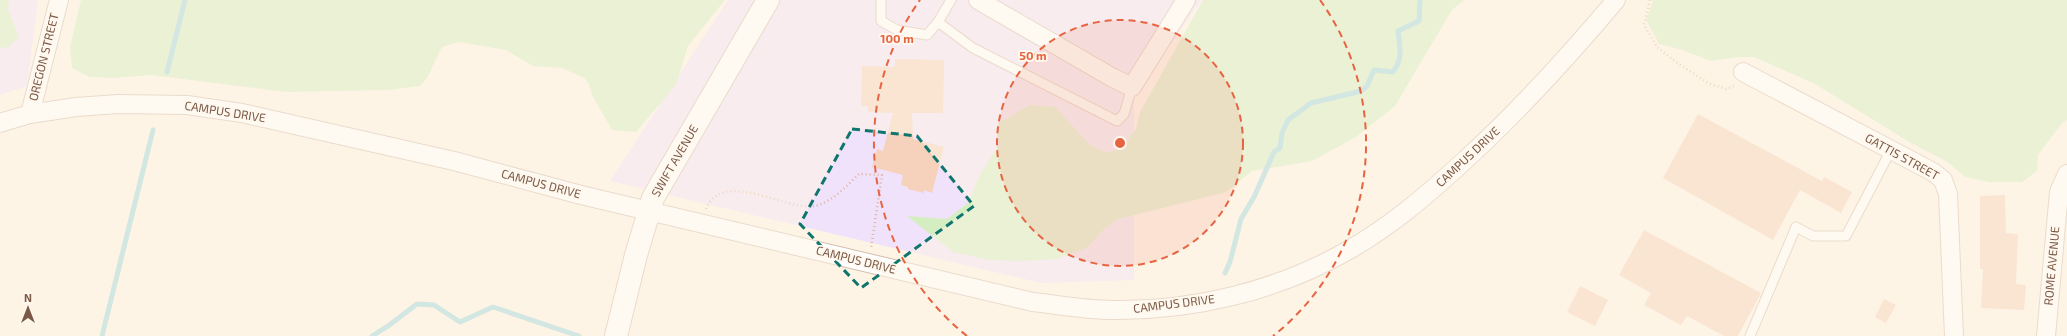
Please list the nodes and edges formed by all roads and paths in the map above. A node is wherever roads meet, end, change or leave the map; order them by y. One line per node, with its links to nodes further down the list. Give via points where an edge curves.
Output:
1 (59, 0): 12 (street, OREGON STREET)
2 (768, 0): 16 (street, SWIFT AVENUE)
3 (881, 0): 9 (lane, via 881,21 897,30 927,35)
4 (950, 0): 9 (lane)
5 (978, 0): 11 (street)
6 (1186, 0): 11 (street)
7 (1616, 0): 16 (street, CAMPUS DRIVE, via 1568,56 1491,137 1431,192 1400,216 1346,252 1304,272 1255,290 1223,298 1170,307 1112,310 1040,303)
8 (1650, 0): 10 (path, via 1644,25 1657,47 1708,82 1722,88 1733,87 1741,82)
9 (938, 22): 11 (lane, via 972,48 1117,120 1124,114)
10 (1743, 72): 14 (street, GATTIS STREET)
11 (1132, 87)
12 (30, 114): 13 (street, CAMPUS DRIVE); 16 (street, CAMPUS DRIVE, via 76,107 145,103 187,105 242,113 454,161)
13 (0, 123)
14 (1891, 150): 20 (lane, via 1846,236 1813,236 1796,227); 21 (street, GATTIS STREET, via 1933,172 1943,180 1948,194)
15 (2067, 174): 22 (street, ROME AVENUE, via 2059,192)
16 (648, 210): 19 (street, SWIFT AVENUE)
17 (705, 211): 18 (path, via 716,196 729,192 748,192 814,206 826,202 859,174 882,175)
18 (871, 251)
19 (616, 336)
20 (1750, 336)
21 (1954, 336)
22 (2046, 336)

